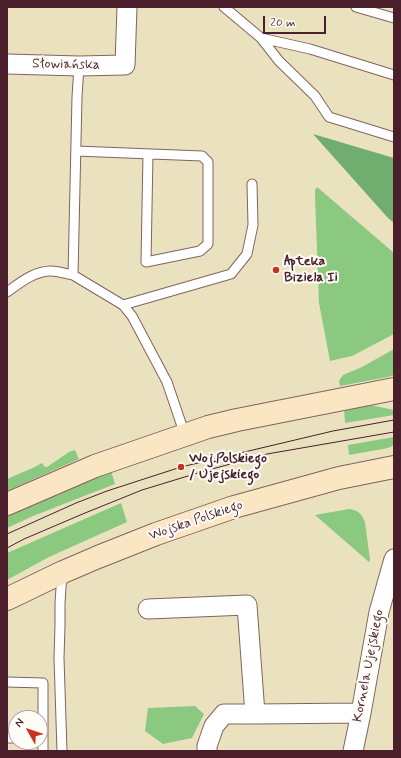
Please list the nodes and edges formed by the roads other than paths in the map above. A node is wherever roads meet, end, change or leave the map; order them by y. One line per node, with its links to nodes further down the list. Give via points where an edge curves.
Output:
1 (127, 7): 7 (street, Słowiańska, via 125,65)
2 (224, 7): 5 (lane)
3 (356, 7): 4 (lane)
4 (394, 18)
5 (261, 38): 8 (lane, via 310,49); 9 (lane, via 279,61 315,96 329,117)
6 (7, 64): 7 (street, Słowiańska)
7 (79, 66): 10 (lane)
8 (394, 75)
9 (394, 137)
10 (76, 151): 11 (lane); 13 (lane)
11 (148, 154): 11 (lane, via 202,156 208,162 208,244 200,251 146,262)
12 (252, 184): 15 (lane, via 253,225 247,254 231,274)
13 (73, 275): 14 (lane, via 51,271 34,274); 15 (lane)
14 (7, 292)
15 (123, 305): 17 (lane, via 132,316 167,382)
16 (394, 390): 17 (street, via 237,420)
17 (185, 435): 19 (street, via 95,466)
18 (394, 467): 21 (street, Wojska Polskiego, via 339,478 234,507 156,534)
19 (7, 504)
20 (394, 559): 26 (street, Kornela Ujejskiego, via 379,612)
21 (62, 572): 22 (street, Wojska Polskiego); 28 (lane, via 59,658)
22 (7, 599)
23 (148, 609): 27 (street, via 247,605)
24 (7, 682): 25 (lane, via 43,683)
25 (42, 710)
26 (361, 713): 27 (street); 30 (street, Kornela Ujejskiego)
27 (255, 714): 29 (street, via 224,714 214,726)
28 (62, 751)
29 (207, 751)
30 (353, 751)

